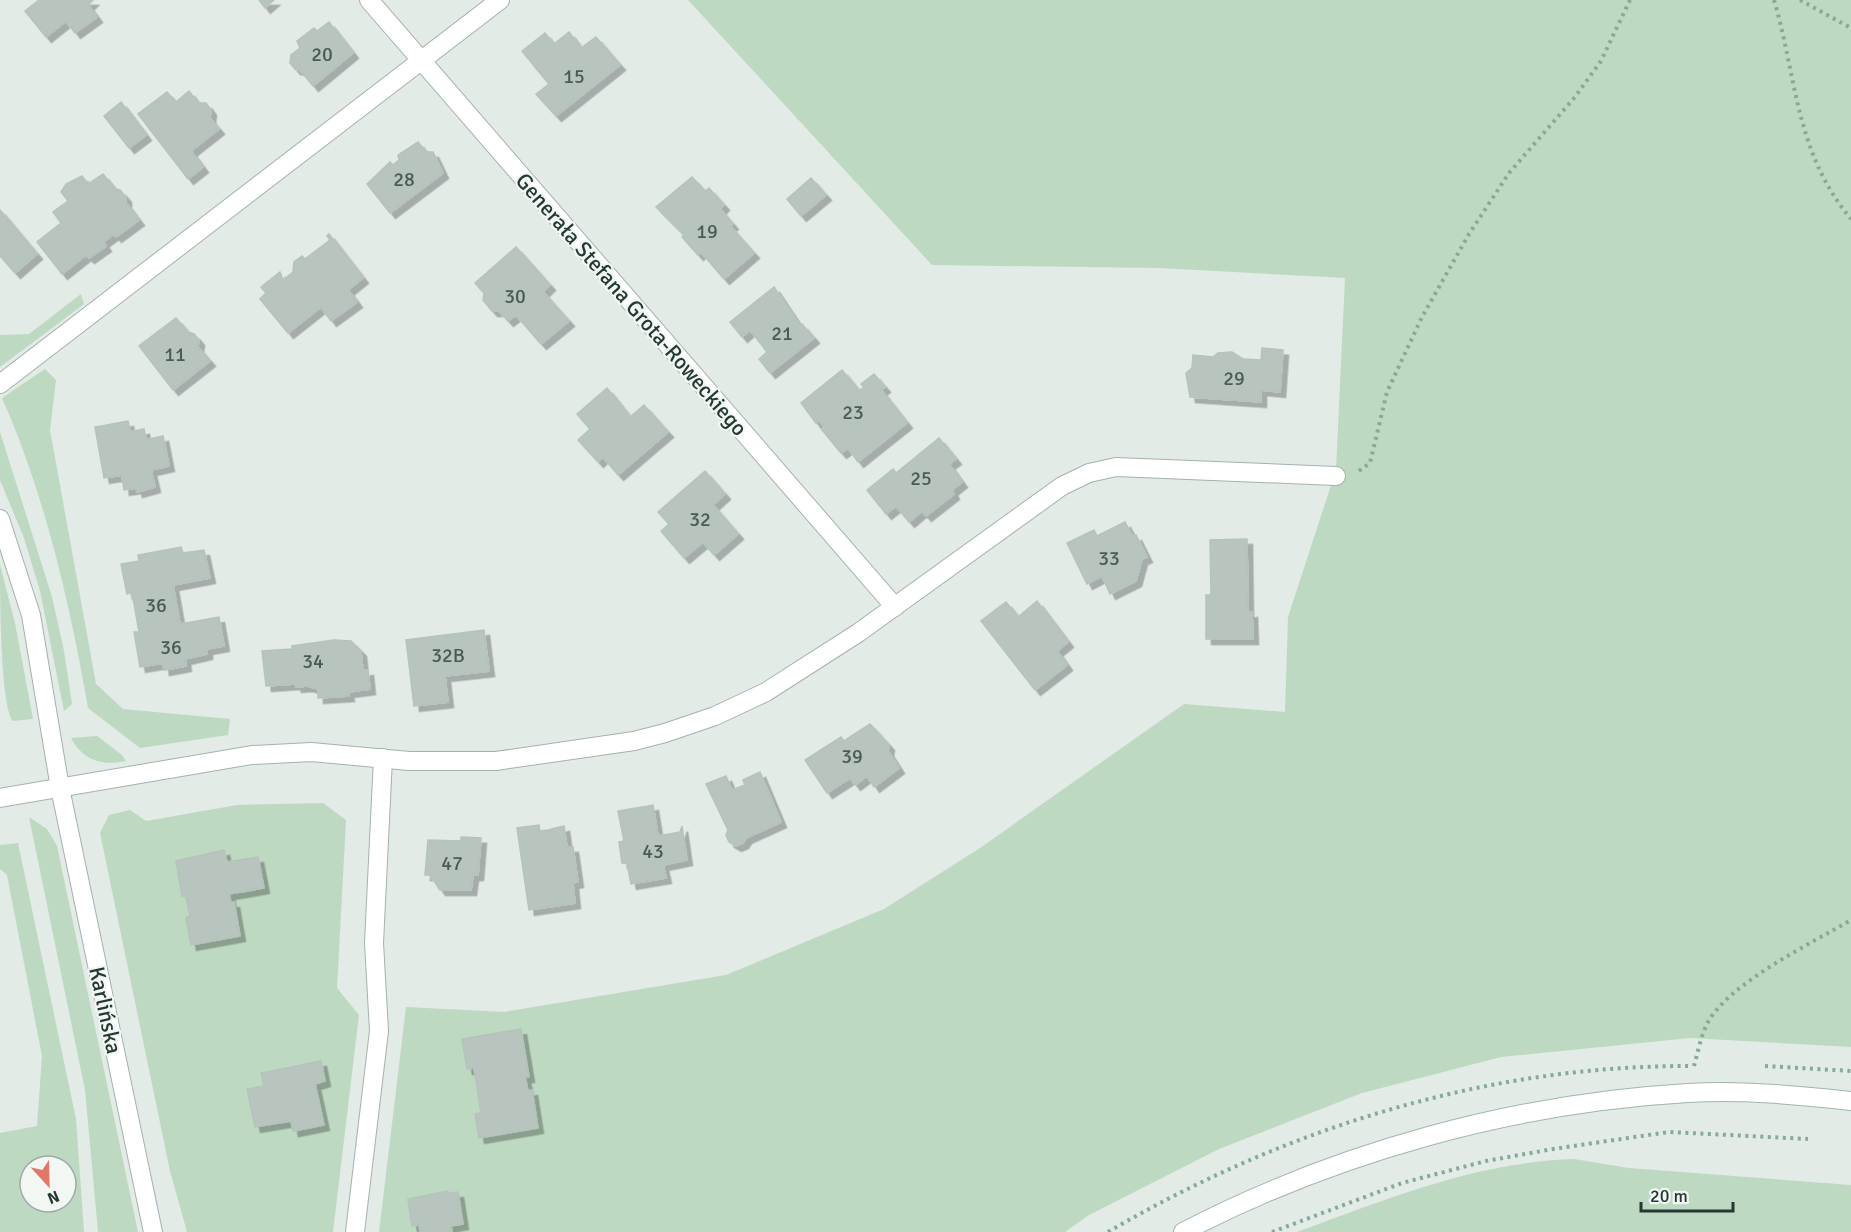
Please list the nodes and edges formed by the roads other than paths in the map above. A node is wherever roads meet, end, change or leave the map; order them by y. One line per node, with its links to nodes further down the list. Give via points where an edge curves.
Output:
1 (369, 0): 3 (street, Generała Stefana Grota-Roweckiego)
2 (500, 0): 3 (street)
3 (422, 60): 4 (street); 7 (street, Generała Stefana Grota-Roweckiego)
4 (0, 384)
5 (1336, 476): 7 (street, via 1143,467 1089,473 1046,496)
6 (0, 519): 9 (street, Karlińska, via 31,615)
7 (895, 607): 8 (street, via 755,699 665,733 513,760)
8 (383, 758): 9 (street, via 311,752 252,754); 13 (street, via 374,943 379,1031)
9 (60, 788): 10 (street); 12 (street, Karlińska)
10 (0, 798)
11 (1851, 1101): 14 (street, via 1784,1094 1689,1093 1599,1102 1494,1121 1347,1161)
12 (153, 1232)
13 (355, 1232)
14 (1183, 1232)

